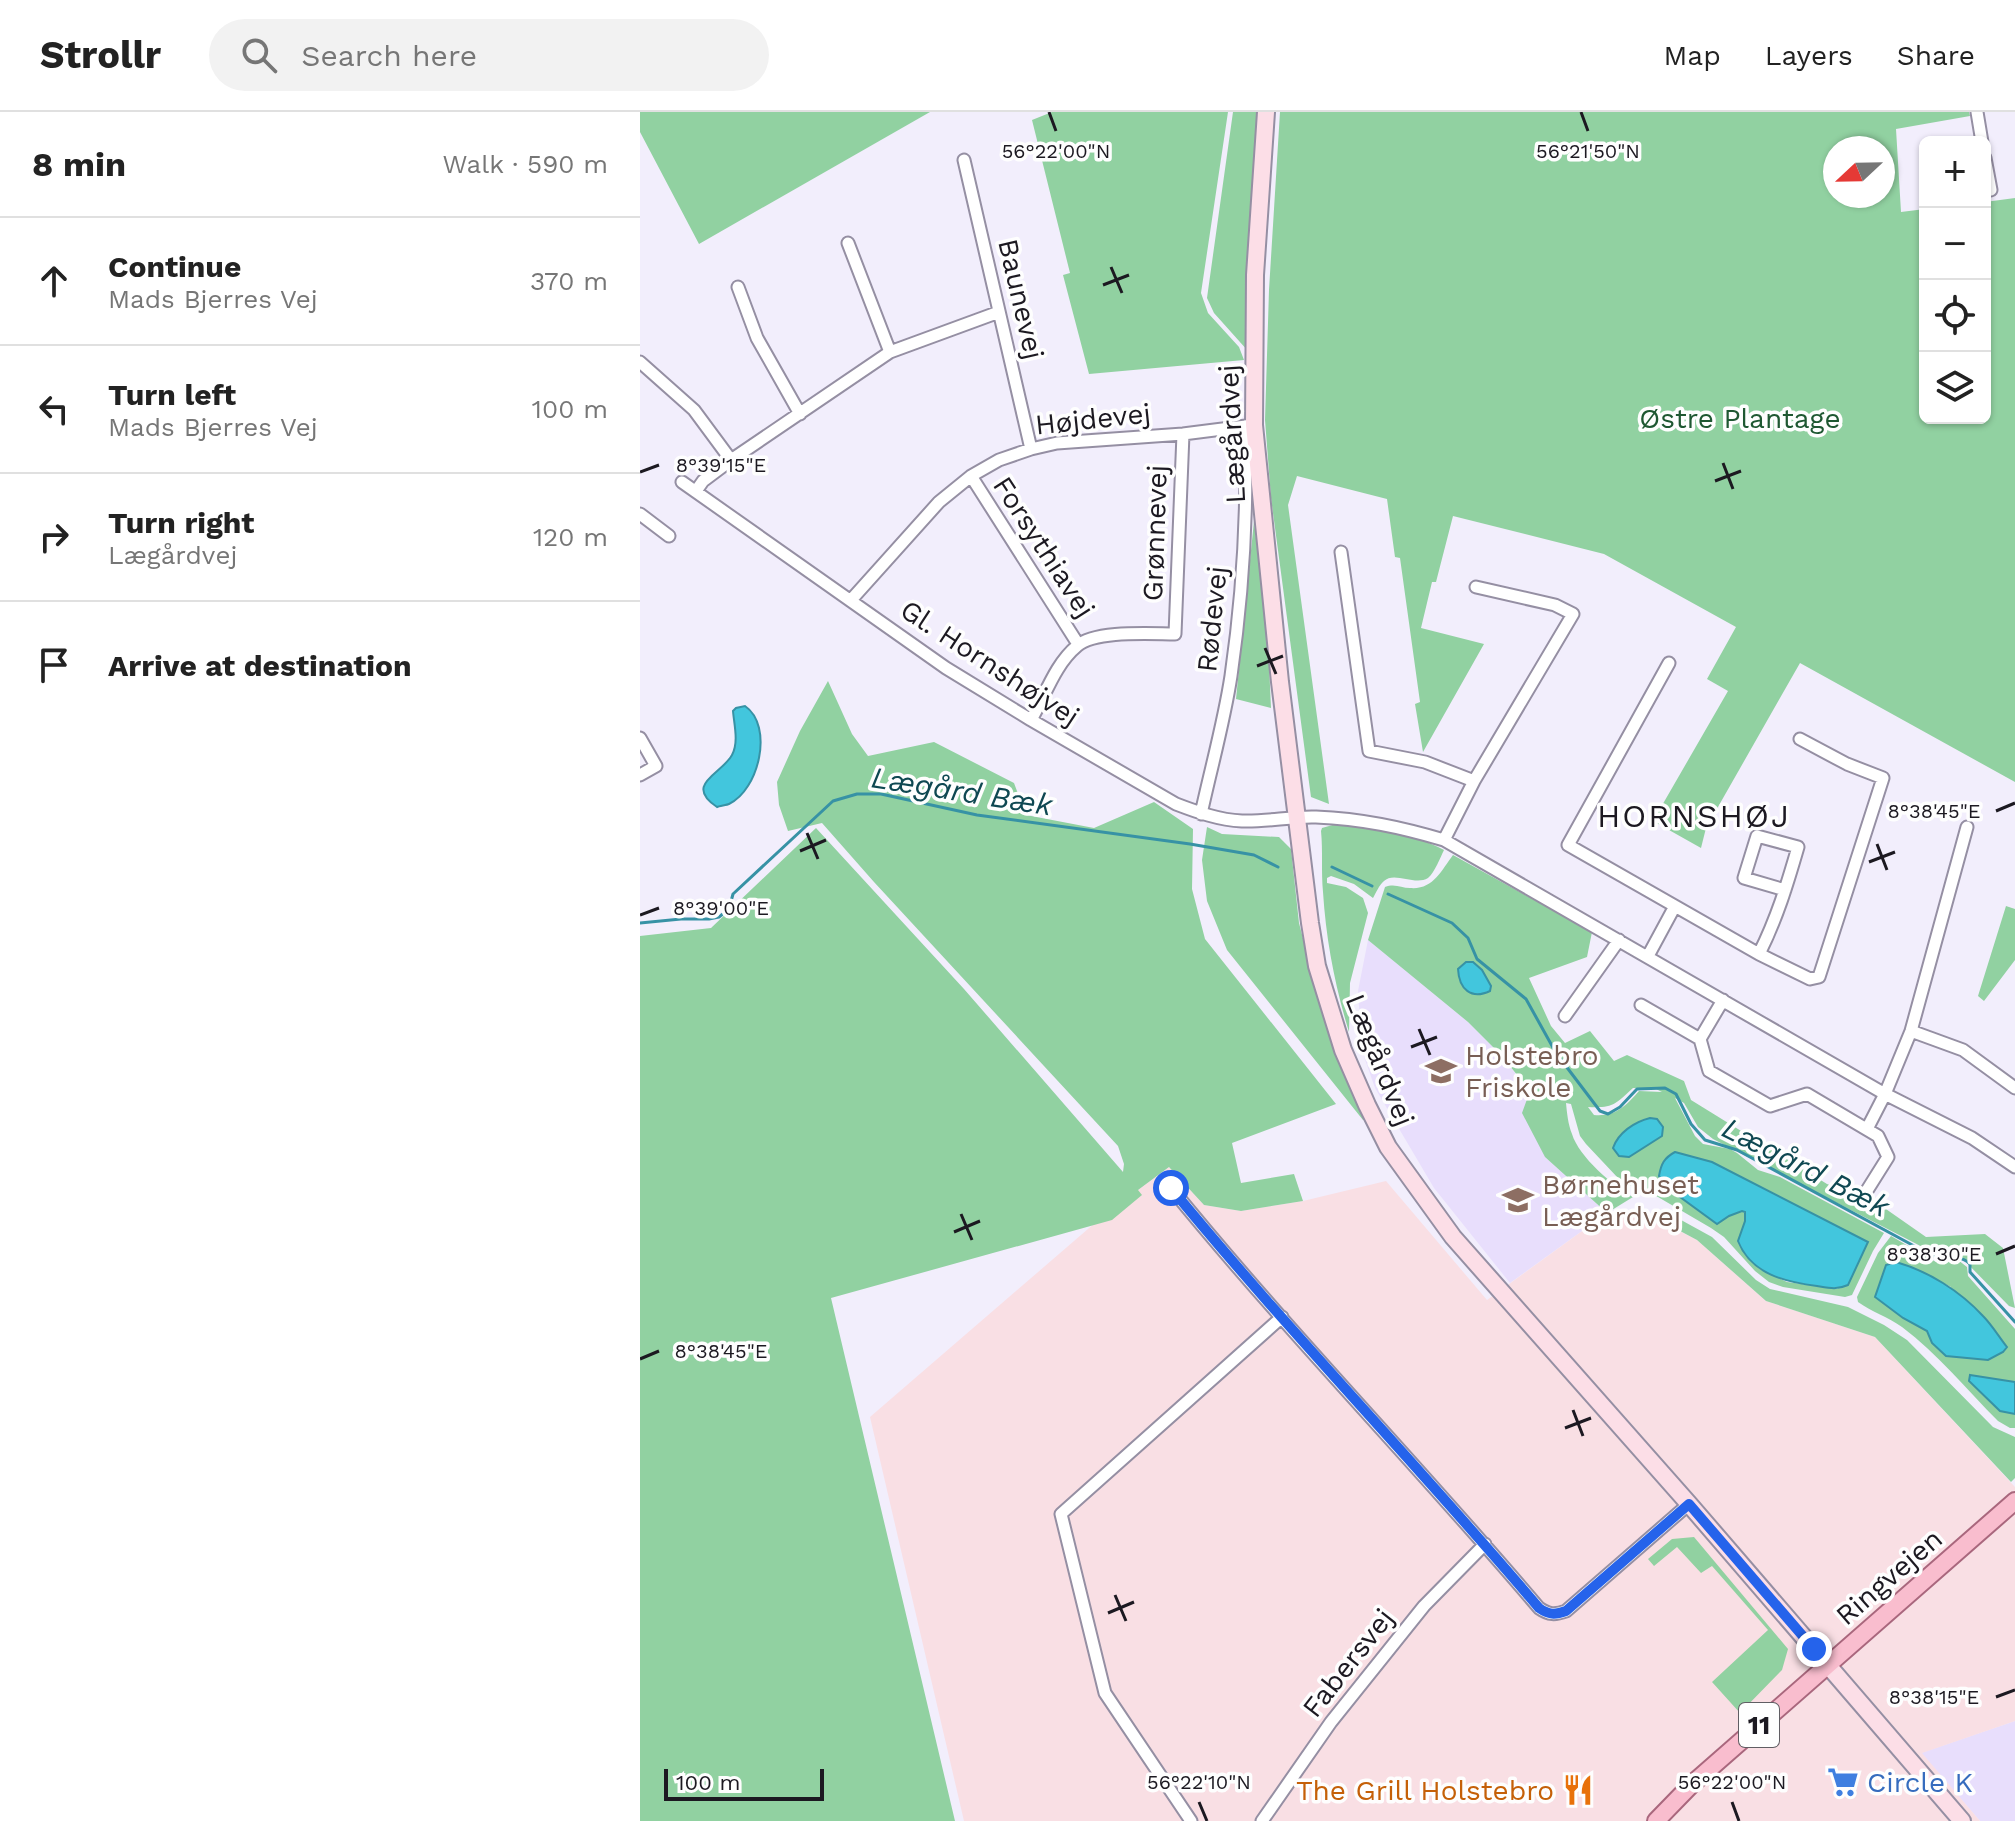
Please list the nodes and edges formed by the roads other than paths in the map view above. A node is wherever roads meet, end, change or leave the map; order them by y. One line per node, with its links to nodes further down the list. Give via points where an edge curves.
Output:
1 (1266, 112): 11 (street, Lægårdvej)
2 (1977, 112): 3 (street)
3 (1981, 136)
4 (964, 160): 7 (street, Baunevej)
5 (848, 243): 8 (street)
6 (738, 287): 10 (street, via 757,338)
7 (999, 312): 8 (street); 13 (street, Baunevej)
8 (890, 352): 10 (street)
9 (640, 362): 14 (street, via 694,410)
10 (800, 414): 14 (street)
11 (1249, 426): 12 (street, Højdevej); 30 (street, Rødevej, via 1245,540 1232,664); 31 (street, Lægårdvej)
12 (1183, 434): 13 (street, Højdevej); 23 (street, Grønnevej, via 1175,634 1103,635)
13 (1031, 449): 15 (street, Højdevej)
14 (731, 460): 17 (street)
15 (971, 476): 22 (street, Højdevej, via 939,502); 23 (street, Forsythiavej)
16 (682, 482): 17 (street, Gl. Hornshøjvej)
17 (696, 491): 22 (street, Gl. Hornshøjvej)
18 (640, 514): 19 (street)
19 (669, 536)
20 (1341, 552): 29 (street, via 1369,751 1425,762)
21 (1476, 587): 29 (street, via 1573,614)
22 (851, 600): 25 (street, Gl. Hornshøjvej)
23 (1078, 644): 25 (street)
24 (1669, 663): 35 (street, via 1568,845)
25 (1031, 720): 30 (street, Gl. Hornshøjvej, via 1151,791)
26 (640, 738): 28 (street, via 656,766)
27 (1800, 739): 37 (street, via 1883,778 1819,977 1810,979)
28 (640, 775)
29 (1474, 781): 33 (street)
30 (1201, 814): 31 (street, Gl. Hornshøjvej, via 1242,821)
31 (1298, 818): 33 (street, Gl. Hornshøjvej, via 1357,820); 52 (street, Lægårdvej, via 1320,978 1343,1050 1388,1147 1453,1237)
32 (1967, 827): 42 (street)
33 (1444, 840): 36 (street, Gl. Hornshøjvej)
34 (1785, 890): 34 (street, via 1744,878 1757,836 1798,847); 37 (street)
35 (1675, 906): 37 (street); 38 (street)
36 (1619, 940): 38 (street, Gl. Hornshøjvej); 41 (street)
37 (1759, 954)
38 (1648, 956): 39 (street, Gl. Hornshøjvej)
39 (1723, 1000): 43 (street); 45 (street, Gl. Hornshøjvej)
40 (1641, 1005): 43 (street)
41 (1565, 1016)
42 (1911, 1031): 44 (street, via 1963,1050); 45 (street)
43 (1700, 1039): 46 (street, via 1709,1071 1770,1106 1807,1094)
44 (2015, 1088)
45 (1885, 1094): 46 (street); 47 (street, Gl. Hornshøjvej, via 1972,1138)
46 (1867, 1129): 49 (street, via 1878,1136 1888,1157)
47 (2015, 1167)
48 (1171, 1188): 50 (street)
49 (1866, 1192)
50 (1282, 1317): 53 (street); 55 (street, via 1061,1514 1105,1693)
51 (2015, 1501): 54 (main road, Ringvejen / 11)
52 (1689, 1504): 53 (street, via 1556,1615 1539,1608); 54 (street, Lægårdvej)
53 (1485, 1544): 56 (street, Fabersvej, via 1424,1606 1331,1722)
54 (1828, 1665): 57 (main road, Ringvejen / 11); 58 (street, Lægårdvej)
55 (1191, 1821)
56 (1262, 1821)
57 (1656, 1821)
58 (1962, 1821)

